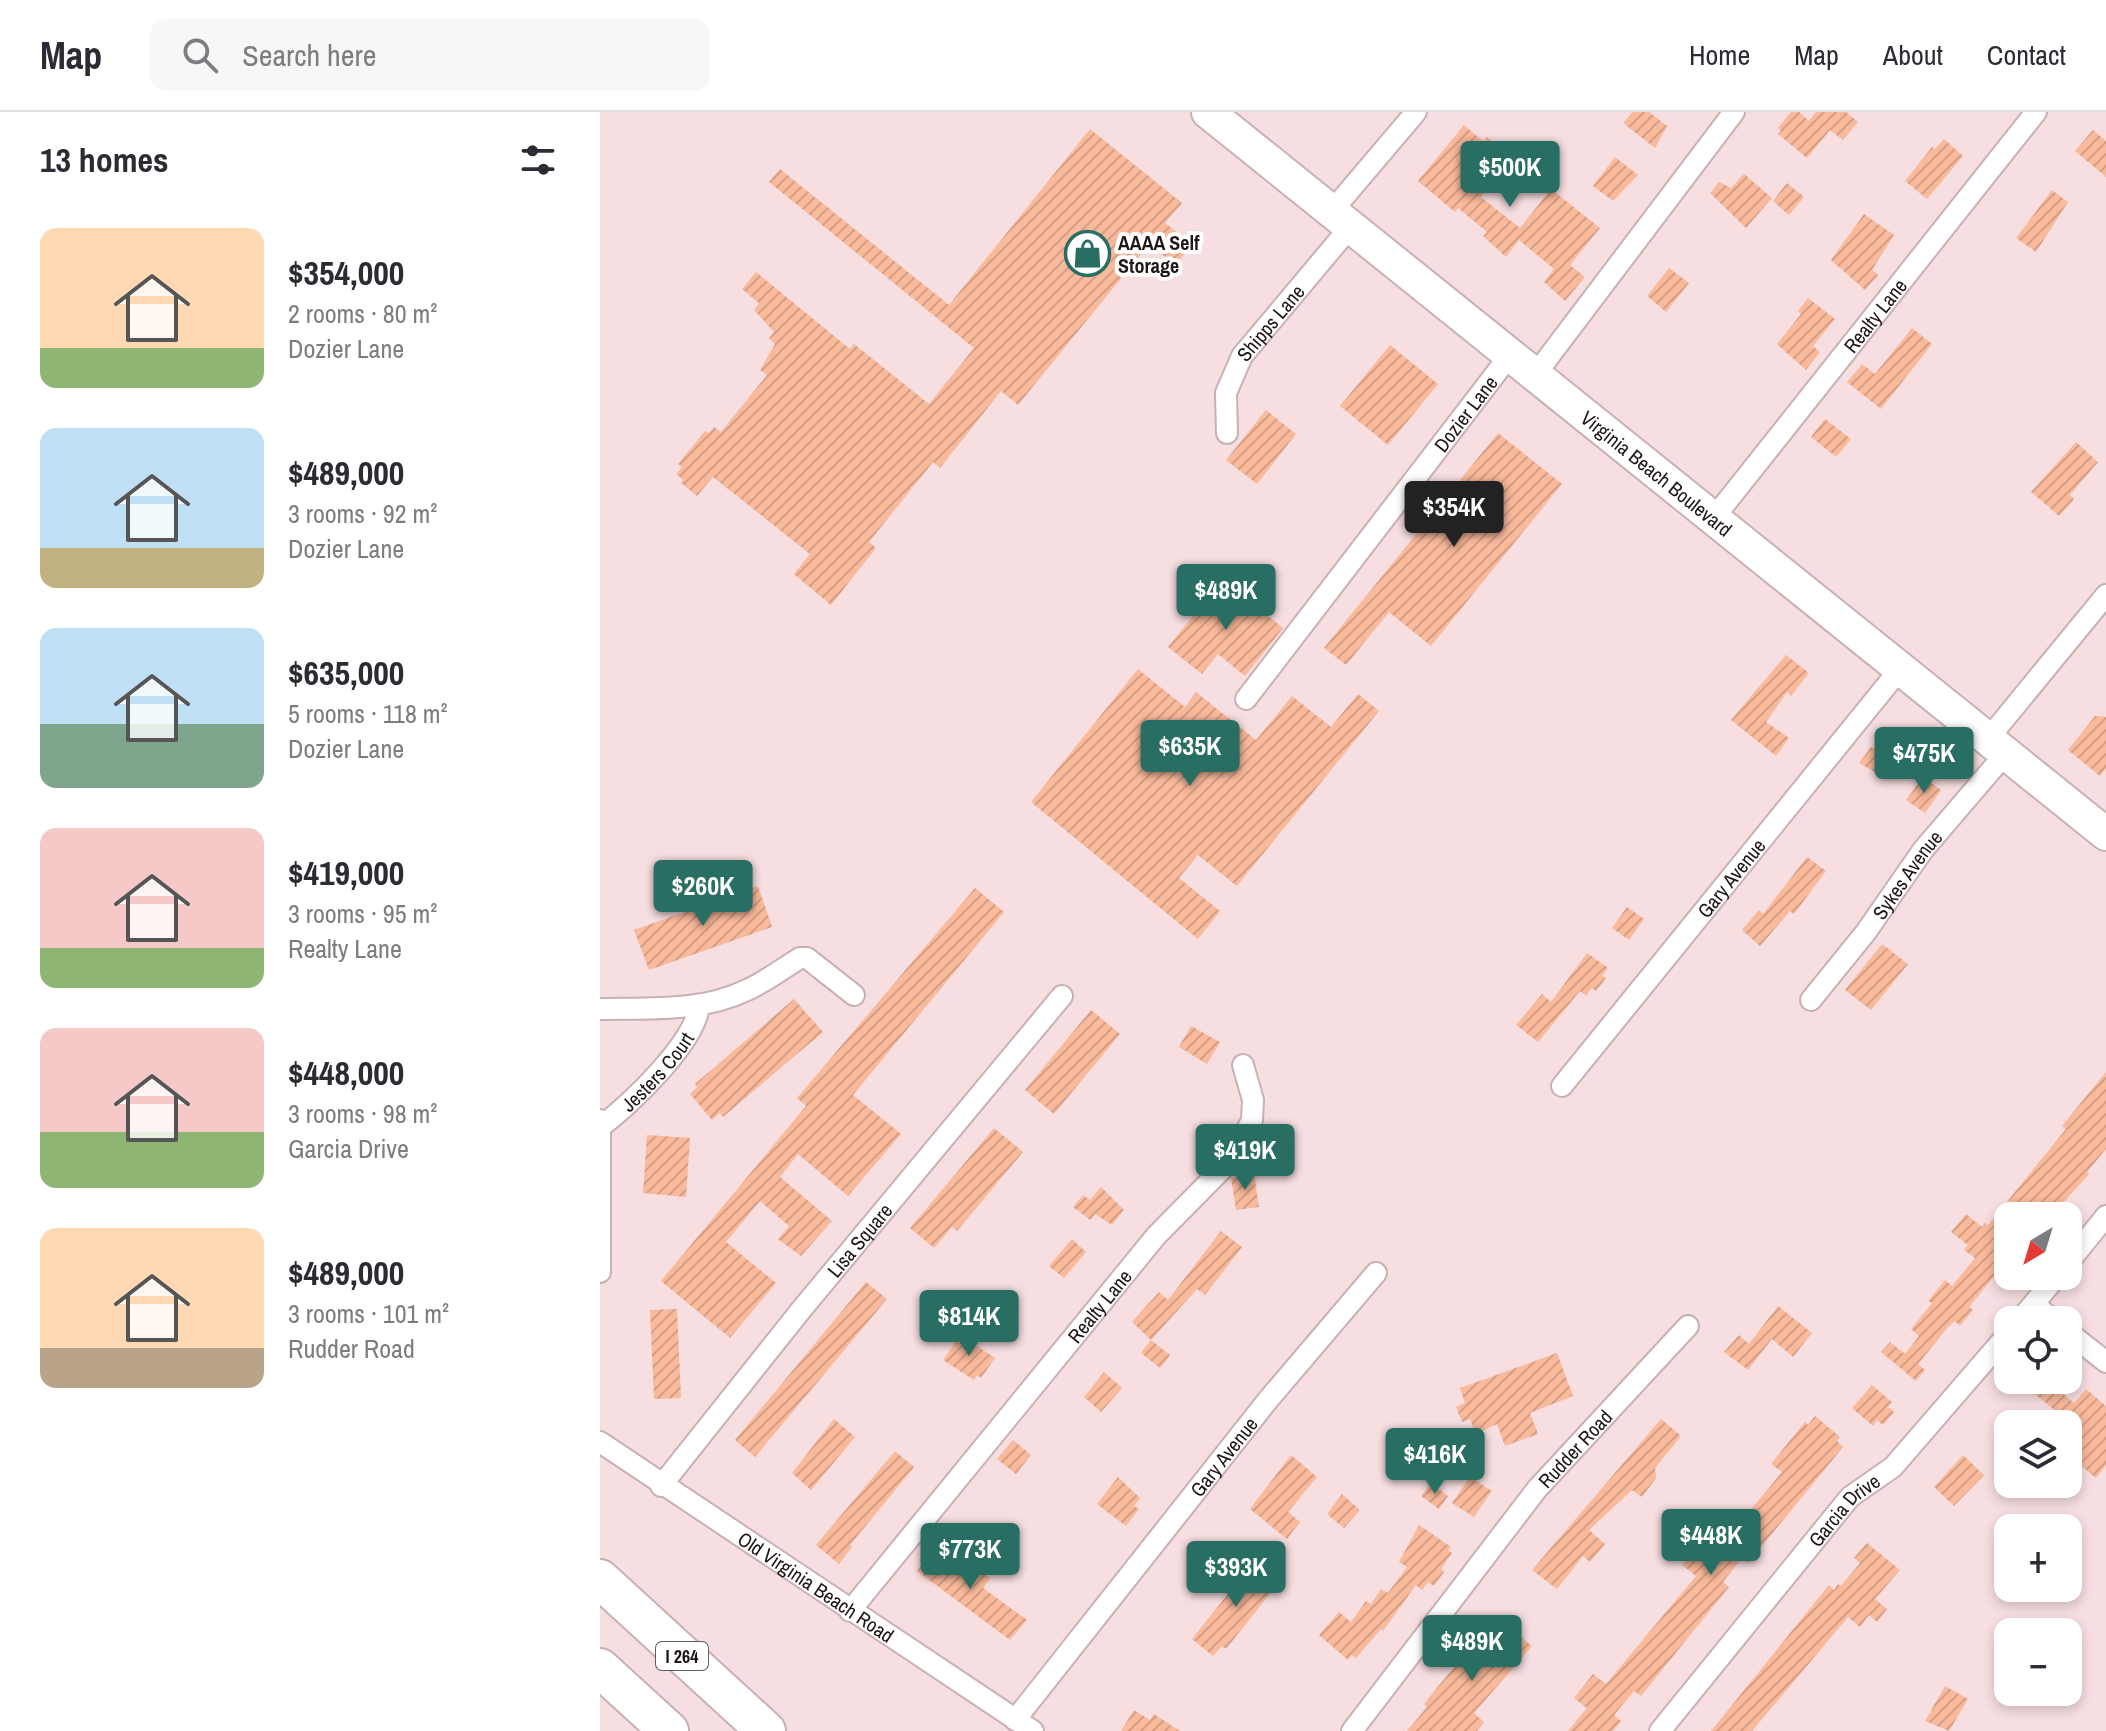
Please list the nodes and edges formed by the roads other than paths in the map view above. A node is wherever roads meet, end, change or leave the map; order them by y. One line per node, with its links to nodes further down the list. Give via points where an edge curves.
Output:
1 (1208, 112): 5 (main road, Virginia Beach Boulevard)
2 (1416, 112): 5 (street, Shipps Lane)
3 (1734, 112): 7 (street)
4 (2036, 112): 9 (street, Realty Lane)
5 (1342, 219): 6 (main road, Virginia Beach Boulevard); 8 (street, Shipps Lane, via 1242,356 1226,393)
6 (1510, 355): 7 (main road, Virginia Beach Boulevard); 12 (street, Dozier Lane)
7 (1535, 375): 9 (main road, Virginia Beach Boulevard)
8 (1227, 433)
9 (1713, 519): 11 (main road, Virginia Beach Boulevard)
10 (2106, 595): 13 (street, Sykes Avenue)
11 (1900, 669): 13 (main road, Virginia Beach Boulevard); 21 (street, Gary Avenue)
12 (1246, 699)
13 (1997, 746): 14 (main road, Virginia Beach Boulevard); 17 (street, Sykes Avenue, via 1866,932)
14 (2106, 834)
15 (854, 995): 18 (street, Jesters Court, via 800,958 747,990)
16 (1062, 996): 36 (street, Lisa Square)
17 (1811, 1000)
18 (699, 1005): 19 (street, Jesters Court); 23 (street, Jesters Court, via 693,1027 629,1104)
19 (600, 1009)
20 (1243, 1065): 38 (street, Realty Lane, via 1253,1100 1252,1120 1232,1159 1156,1236)
21 (1562, 1086)
22 (600, 1120): 23 (street)
23 (600, 1127): 25 (street)
24 (2106, 1216): 26 (street)
25 (601, 1234): 27 (street)
26 (2082, 1246)
27 (600, 1272)
28 (1376, 1273): 40 (street, Gary Avenue, via 1268,1400)
29 (2045, 1290): 30 (street)
30 (2032, 1306)
31 (1688, 1326): 44 (street, Rudder Road, via 1537,1489)
32 (2082, 1343): 34 (street)
33 (1994, 1350): 45 (street, Garcia Drive, via 1893,1467 1850,1497)
34 (2106, 1362)
35 (600, 1442): 36 (street, Old Virginia Beach Road)
36 (661, 1486): 38 (street, Old Virginia Beach Road)
37 (600, 1579): 42 (highway, I 264)
38 (850, 1611): 40 (street, Old Virginia Beach Road)
39 (600, 1668): 41 (highway)
40 (1015, 1720): 43 (street, Old Virginia Beach Road)
41 (669, 1731)
42 (766, 1731)
43 (1033, 1731)
44 (1352, 1731)
45 (1660, 1731)

